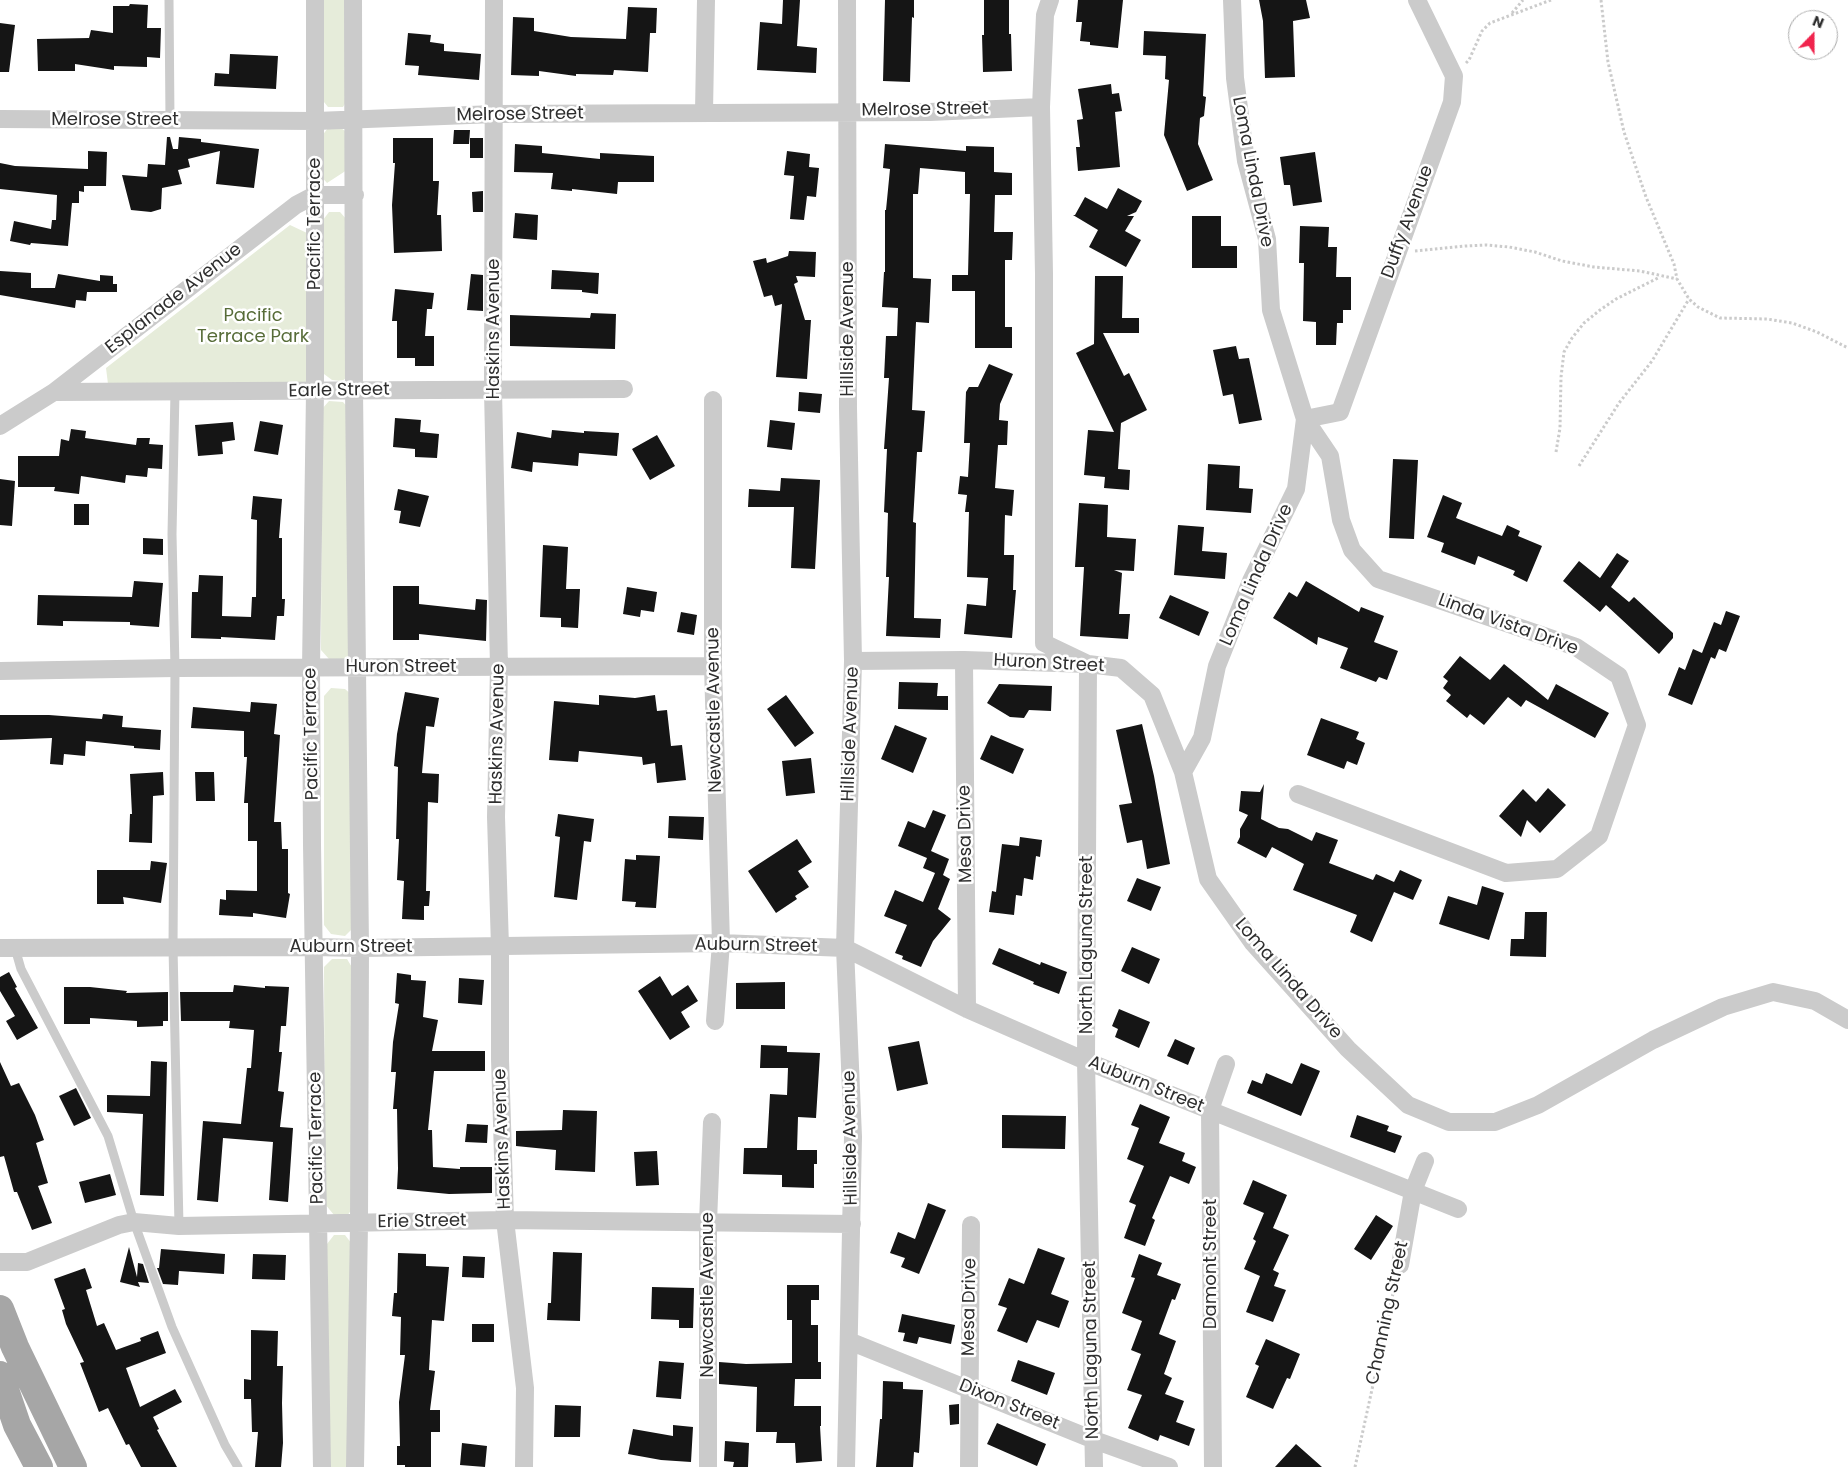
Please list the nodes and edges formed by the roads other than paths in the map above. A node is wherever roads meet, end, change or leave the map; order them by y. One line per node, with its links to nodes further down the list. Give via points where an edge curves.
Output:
1 (169, 0): 15 (lane)
2 (314, 0): 17 (street, Pacific Terrace)
3 (353, 0): 16 (street)
4 (494, 0): 13 (street, Haskins Avenue)
5 (706, 0): 11 (street)
6 (847, 0): 12 (street, Hillside Avenue)
7 (1050, 0): 10 (street, via 1045,15)
8 (1232, 0): 27 (street, Loma Linda Drive, via 1235,78 1246,162 1267,239 1271,310)
9 (1417, 0): 27 (street, Duffy Avenue, via 1454,76 1452,102 1340,412)
10 (1040, 107): 12 (street, Melrose Street); 31 (street, via 1044,284 1044,643)
11 (704, 112): 12 (street, Melrose Street); 13 (street, Melrose Street)
12 (847, 112): 30 (street, Hillside Avenue)
13 (495, 114): 16 (street, Melrose Street); 22 (street, Haskins Avenue)
14 (0, 119): 15 (street, Melrose Street)
15 (170, 120): 17 (street, Melrose Street)
16 (353, 120): 17 (street, Melrose Street); 19 (street)
17 (316, 121): 18 (street, Pacific Terrace)
18 (315, 195): 19 (street, Esplanade Avenue); 23 (street, Esplanade Avenue, via 296,205); 25 (street, Pacific Terrace)
19 (355, 195): 20 (street)
20 (354, 389): 22 (street, Earle Street); 25 (street, Earle Street); 36 (street)
21 (624, 389): 22 (street, Earle Street)
22 (493, 390): 33 (street, Haskins Avenue)
23 (54, 392): 24 (street, Earle Street); 28 (street, Esplanade Avenue)
24 (175, 392): 25 (street, Earle Street); 34 (lane, via 172,534)
25 (315, 392): 35 (street, Pacific Terrace)
26 (713, 400): 32 (street, Newcastle Avenue)
27 (1305, 418): 38 (street, Loma Linda Drive, via 1296,489 1251,581 1217,666 1202,738); 39 (street, Linda Vista Drive, via 1330,456 1341,520 1352,550 1378,578 1576,648 1619,676 1637,724 1599,836 1557,869 1506,873)
28 (0, 426)
29 (964, 660): 30 (street, Huron Street); 31 (street, Huron Street); 47 (street, Mesa Drive)
30 (853, 661): 46 (street, Hillside Avenue)
31 (1088, 664): 38 (street, Huron Street, via 1121,668 1152,695); 50 (street, North Laguna Street)
32 (713, 666): 33 (street, Huron Street); 40 (street, Newcastle Avenue)
33 (499, 667): 36 (street, Huron Street); 43 (street, Haskins Avenue, via 496,817)
34 (175, 668): 35 (street, Huron Street); 37 (street, Huron Street); 41 (lane)
35 (311, 668): 36 (street, Huron Street); 42 (street, Pacific Terrace)
36 (358, 668): 45 (street)
37 (0, 671)
38 (1183, 772): 48 (street, Loma Linda Drive, via 1208,879 1253,943 1348,1048 1408,1105 1450,1122 1495,1122 1538,1105 1653,1040 1723,1008 1773,992 1815,1001)
39 (1298, 794)
40 (721, 943): 43 (street, Auburn Street); 46 (street, Auburn Street); 49 (street, Newcastle Avenue)
41 (173, 947): 42 (street, Auburn Street); 44 (street, Auburn Street); 64 (lane)
42 (314, 947): 45 (street, Auburn Street); 60 (street, Pacific Terrace)
43 (500, 947): 45 (street, Auburn Street); 57 (street, Haskins Avenue)
44 (7, 948): 58 (lane, via 108,1136)
45 (360, 948): 61 (street)
46 (845, 948): 47 (street, Auburn Street); 62 (street, Hillside Avenue, via 853,1137)
47 (968, 1009): 50 (street, Auburn Street)
48 (1848, 1020)
49 (715, 1021)
50 (1086, 1061): 52 (street, Auburn Street); 71 (street, North Laguna Street)
51 (1226, 1064): 52 (street, Damont Street)
52 (1210, 1110): 55 (street, Auburn Street); 83 (street, Damont Street)
53 (712, 1122): 59 (street, Newcastle Avenue)
54 (1425, 1161): 55 (street, Channing Street)
55 (1413, 1191): 56 (street, Auburn Street); 66 (street, Channing Street)
56 (1458, 1209)
57 (506, 1220): 59 (street, Erie Street); 61 (street, Erie Street); 77 (street, Haskins Avenue, via 525,1388)
58 (134, 1222): 64 (street, Erie Street); 65 (street, Erie Street, via 27,1262); 74 (lane, via 172,1327)
59 (708, 1222): 62 (street, Erie Street); 78 (street, Newcastle Avenue)
60 (318, 1224): 61 (street, Erie Street); 64 (street, Erie Street); 75 (street, Pacific Terrace)
61 (359, 1224): 76 (street)
62 (852, 1224): 68 (street, Hillside Avenue)
63 (971, 1225): 70 (street, Mesa Drive)
64 (179, 1226)
65 (0, 1262)
66 (1400, 1265)
67 (0, 1309): 73 (main road)
68 (849, 1341): 70 (street, Dixon Street); 79 (street, Hillside Avenue)
69 (0, 1375): 72 (main road, via 17,1425)
70 (969, 1388): 71 (street, Dixon Street); 80 (street, Mesa Drive)
71 (1094, 1440): 81 (street, North Laguna Street); 82 (street, Dixon Street)
72 (39, 1467)
73 (73, 1467)
74 (238, 1467)
75 (322, 1467)
76 (355, 1467)
77 (524, 1467)
78 (708, 1467)
79 (846, 1467)
80 (970, 1467)
81 (1094, 1467)
82 (1169, 1467)
83 (1213, 1467)

